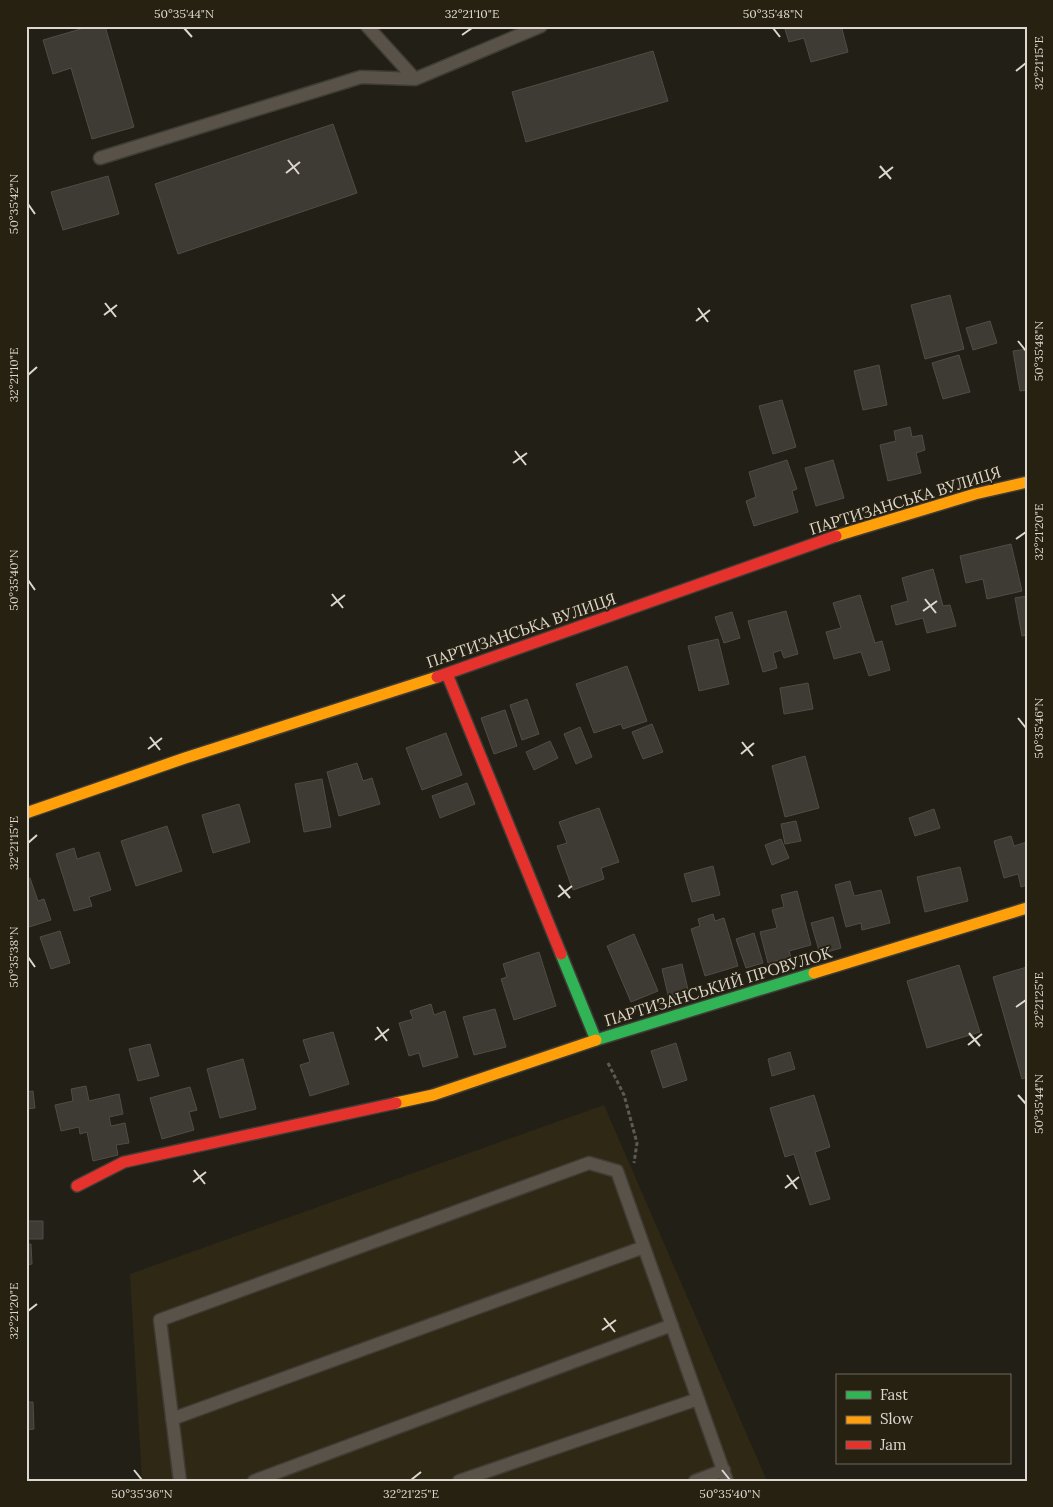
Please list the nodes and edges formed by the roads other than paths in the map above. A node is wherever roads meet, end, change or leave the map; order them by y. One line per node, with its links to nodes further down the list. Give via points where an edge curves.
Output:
1 (367, 26): 3 (lane)
2 (541, 26): 3 (lane)
3 (415, 79): 4 (lane, via 361,77)
4 (100, 158)
5 (1027, 482): 6 (street, ПАРТИЗАНСЬКА ВУЛИЦЯ, via 975,494 831,538)
6 (447, 674): 7 (street, ПАРТИЗАНСЬКА ВУЛИЦЯ); 9 (street, ПАРТИЗАНСЬКИЙ ПРОВУЛОК)
7 (26, 813)
8 (1027, 908): 9 (street, ПАРТИЗАНСЬКИЙ ПРОВУЛОК)
9 (596, 1040): 10 (street, via 433,1096 124,1162)
10 (77, 1186)
11 (644, 1247): 12 (lane); 14 (lane); 14 (lane, via 617,1171 589,1163 160,1320)
12 (672, 1325): 13 (lane); 18 (lane)
13 (698, 1399): 15 (lane); 16 (lane)
14 (172, 1419): 17 (lane)
15 (725, 1476): 19 (lane)
16 (467, 1480)
17 (180, 1481)
18 (254, 1481)
19 (695, 1481)

